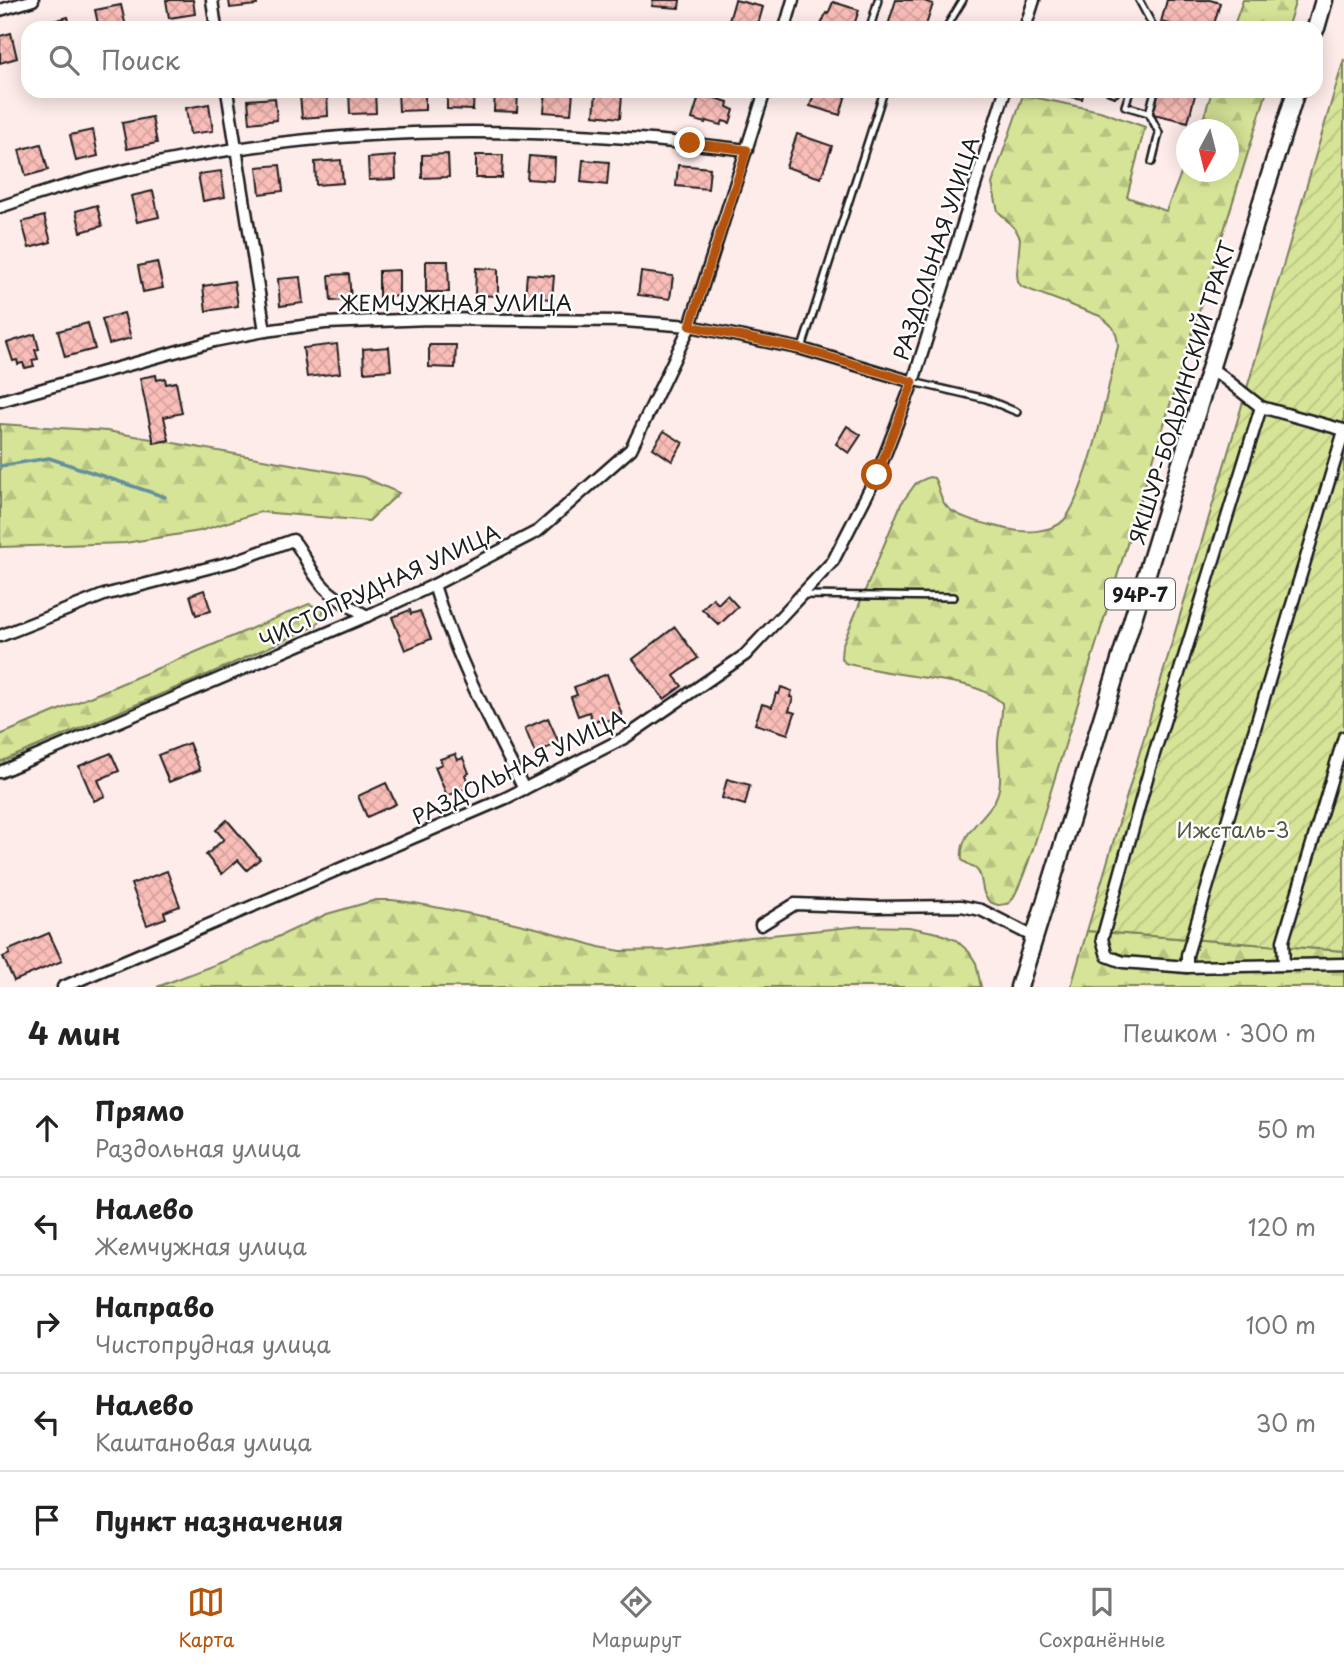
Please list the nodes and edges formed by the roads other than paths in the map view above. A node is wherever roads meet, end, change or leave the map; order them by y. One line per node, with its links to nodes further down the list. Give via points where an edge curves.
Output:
1 (33, 0): 9 (street)
2 (212, 0): 11 (street)
3 (793, 0): 12 (street)
4 (878, 0): 13 (lane)
5 (962, 0): 14 (lane)
6 (1034, 0): 15 (street)
7 (1139, 0): 10 (lane)
8 (1324, 0): 16 (main road)
9 (0, 10)
10 (1149, 20)
11 (215, 21)
12 (787, 21)
13 (872, 21)
14 (950, 21)
15 (1027, 21)
16 (1318, 21)
17 (227, 98): 25 (street)
18 (763, 98): 26 (street, ЧИСТОПРУДНАЯ УЛИЦА)
19 (882, 98): 31 (lane)
20 (1003, 98): 33 (street, РАЗДОЛЬНАЯ УЛИЦА)
21 (1128, 98): 24 (lane, via 1125,106)
22 (1153, 98): 24 (lane)
23 (1294, 98): 32 (main road, ЯКШУР-БОДЬИНСКИЙ ТРАКТ / 94Р-7)
24 (1149, 113): 27 (lane, via 1159,133)
25 (236, 148): 26 (street, via 372,134 475,131 566,133); 28 (street, via 94,178); 30 (street)
26 (747, 150): 29 (street, ЧИСТОПРУДНАЯ УЛИЦА)
27 (1152, 162)
28 (0, 207)
29 (690, 326): 30 (street, ЖЕМЧУЖНАЯ УЛИЦА, via 430,319 325,323); 31 (street, ЖЕМЧУЖНАЯ УЛИЦА); 38 (street, ЧИСТОПРУДНАЯ УЛИЦА, via 631,449 538,531)
30 (265, 331): 34 (street, ЖЕМЧУЖНАЯ УЛИЦА)
31 (802, 349): 33 (street, ЖЕМЧУЖНАЯ УЛИЦА)
32 (1210, 367): 35 (street); 47 (main road, ЯКШУР-БОДЬИНСКИЙ ТРАКТ / 94Р-7)
33 (913, 382): 36 (lane, via 986,399); 39 (street, РАЗДОЛЬНАЯ УЛИЦА, via 877,475 833,561)
34 (0, 401)
35 (1261, 407): 37 (street); 50 (street, via 1101,939 1107,956 1123,962)
36 (1017, 412)
37 (1344, 430): 50 (street, via 1190,944)
38 (434, 586): 41 (street, ЧИСТОПРУДНАЯ УЛИЦА); 45 (street, via 477,695)
39 (802, 594): 40 (lane); 45 (street, РАЗДОЛЬНАЯ УЛИЦА, via 745,655 626,737)
40 (954, 597)
41 (367, 616): 42 (street, via 318,580 293,540 234,561 104,595); 44 (street, ЧИСТОПРУДНАЯ УЛИЦА)
42 (0, 636)
43 (1344, 737): 49 (street, via 1283,941)
44 (0, 772)
45 (524, 789): 51 (street, РАЗДОЛЬНАЯ УЛИЦА)
46 (761, 925): 47 (street, via 795,904 961,906 981,910)
47 (1034, 937): 52 (main road, ЯКШУР-БОДЬИНСКИЙ ТРАКТ / 94Р-7)
48 (1344, 964): 49 (street)
49 (1284, 965): 50 (street)
50 (1187, 967)
51 (63, 987)
52 (1019, 987)

